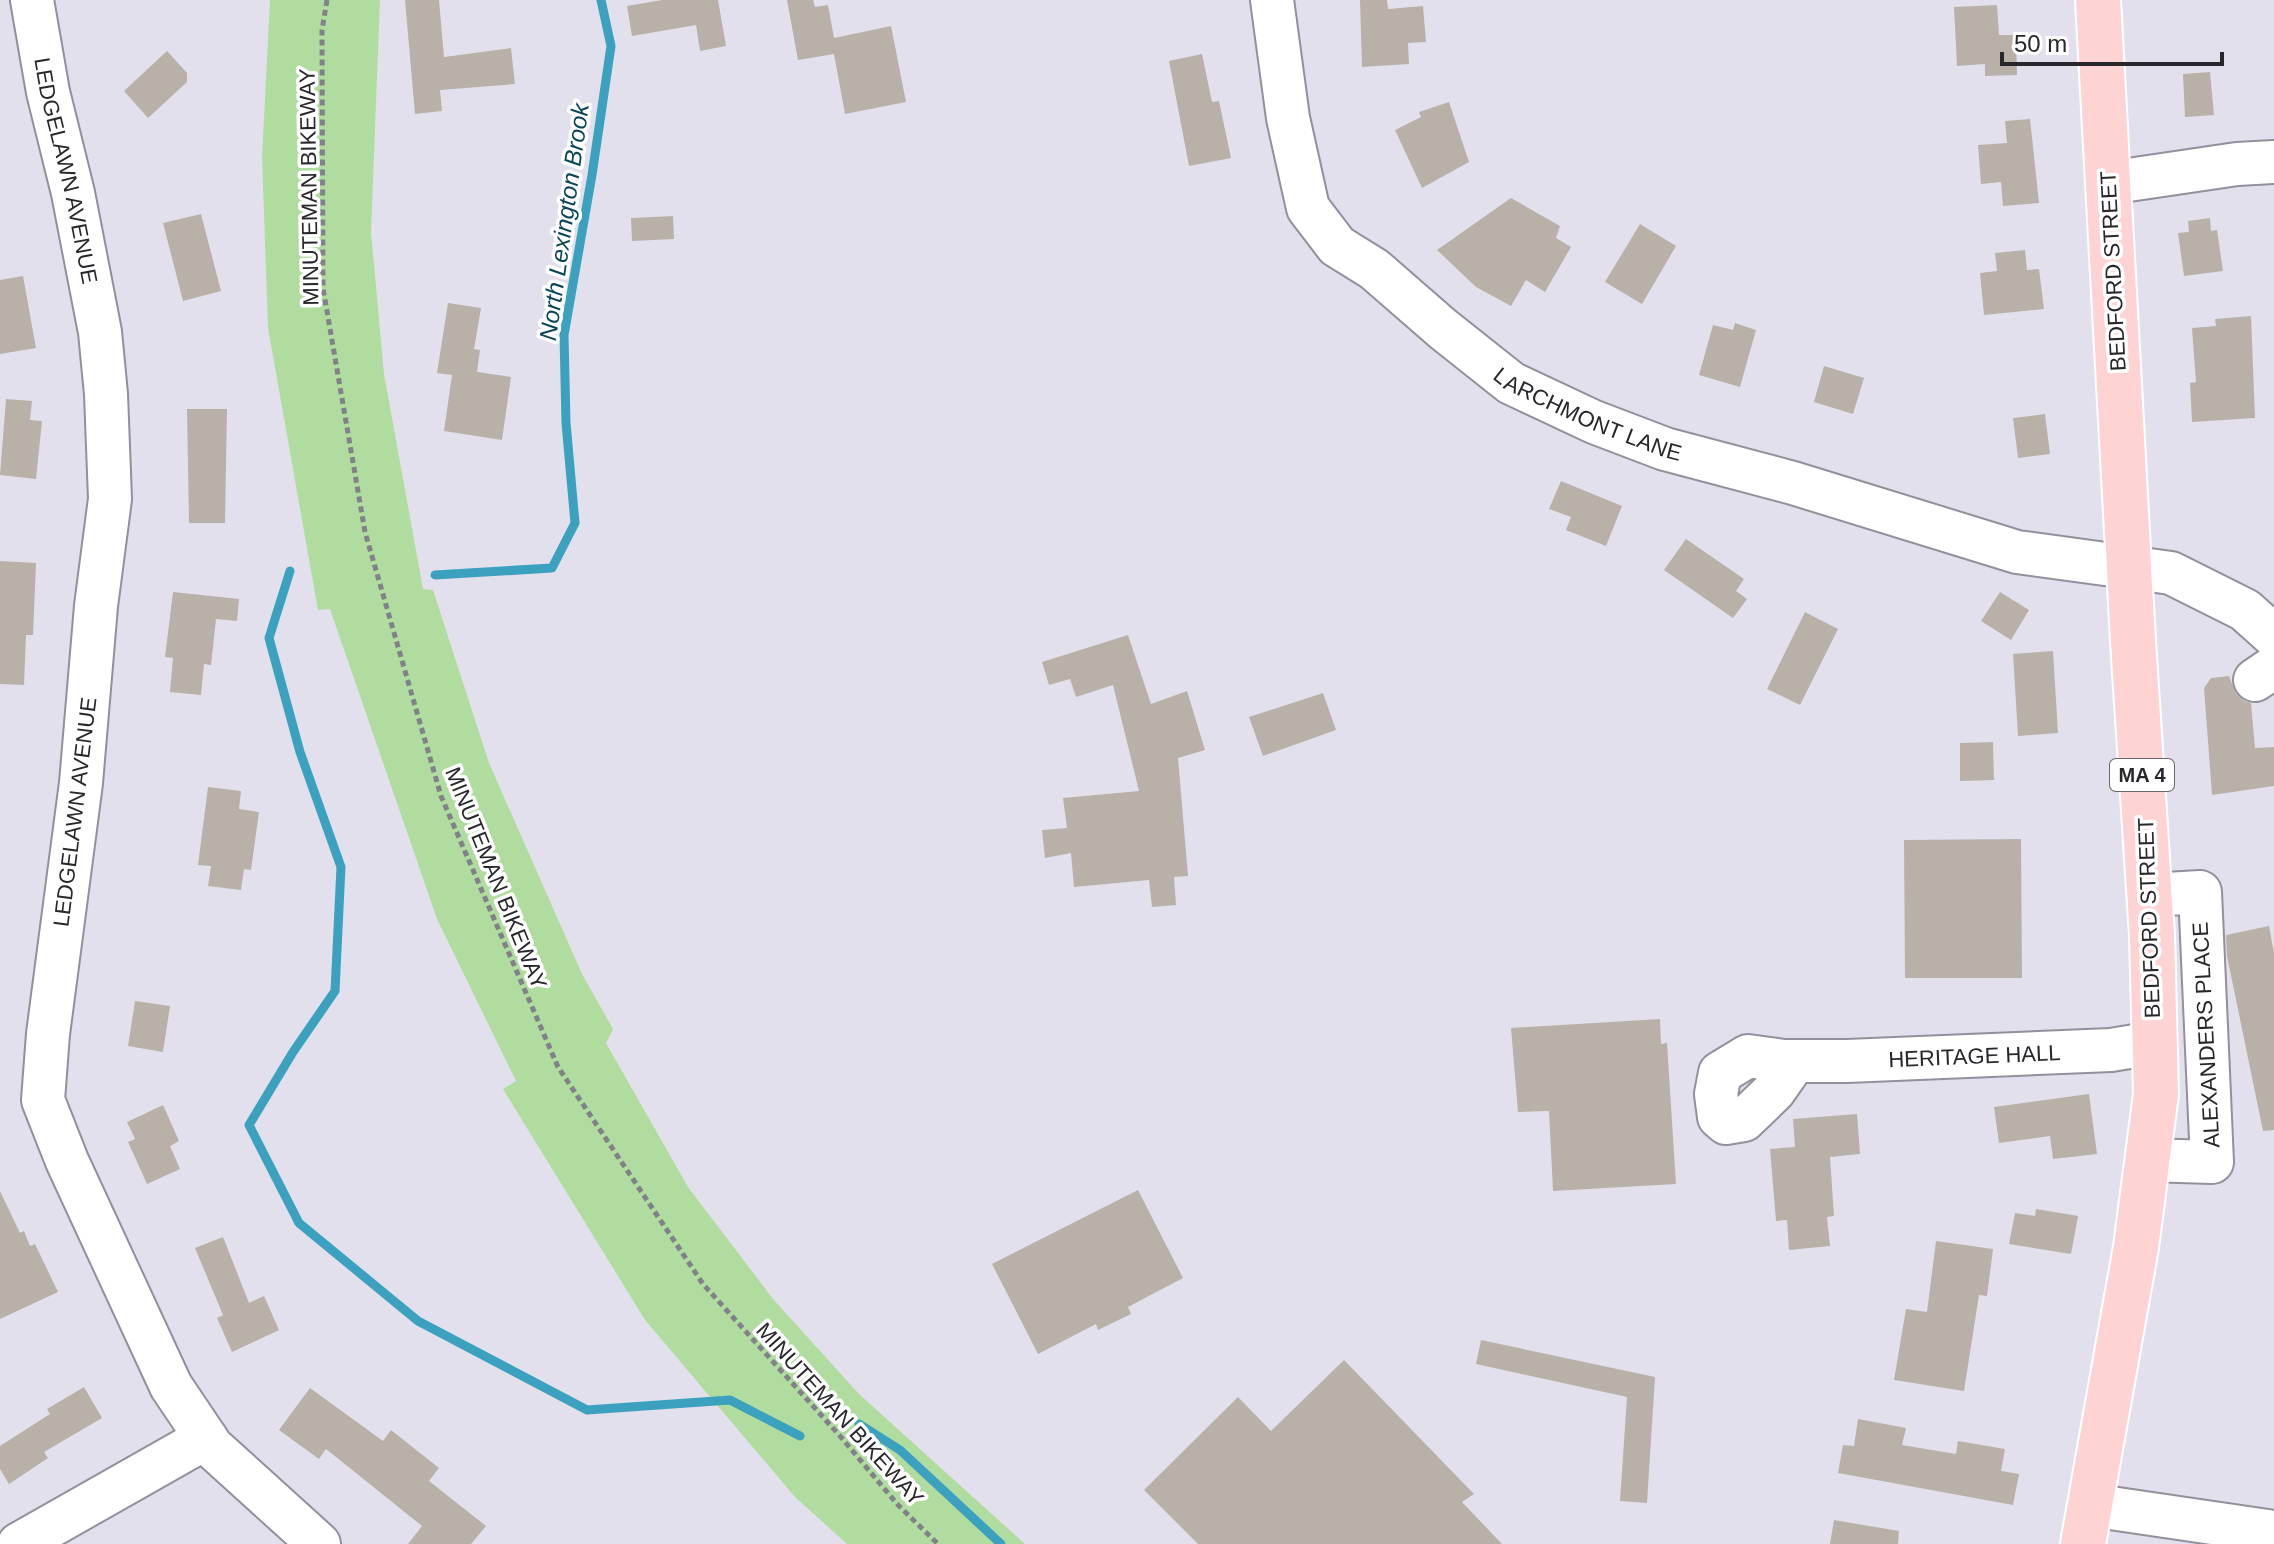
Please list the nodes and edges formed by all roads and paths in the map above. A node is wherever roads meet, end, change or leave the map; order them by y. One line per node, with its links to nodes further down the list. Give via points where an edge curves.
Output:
1 (32, 0): 15 (street, LEDGELAWN AVENUE, via 100,332 110,499 43,1100 171,1386)
2 (327, 0): 20 (path, MINUTEMAN BIKEWAY, via 322,30 323,288 365,532 441,796 558,1067 703,1284)
3 (1272, 0): 7 (street, LARCHMONT LANE, via 1288,118 1308,208 1337,246 1374,269 1511,383 1665,449 2017,552)
4 (2098, 0): 6 (main road, BEDFORD STREET / MA 4)
5 (2274, 162): 6 (street)
6 (2108, 183): 7 (main road, BEDFORD STREET / MA 4)
7 (2130, 566): 9 (street, LARCHMONT LANE, via 2171,573); 11 (main road, BEDFORD STREET / MA 4)
8 (2274, 590): 9 (street)
9 (2231, 603): 10 (street, LARCHMONT LANE)
10 (2274, 636)
11 (2150, 895): 12 (main road, BEDFORD STREET / MA 4); 14 (street, ALEXANDERS PLACE, via 2200,892 2212,1162)
12 (2153, 1043): 13 (street, HERITAGE HALL, via 2111,1050); 14 (main road, BEDFORD STREET / MA 4, via 2156,1094)
13 (1795, 1061)
14 (2147, 1160): 16 (main road, BEDFORD STREET / MA 4)
15 (206, 1438): 18 (street); 19 (street, LEDGELAWN AVENUE)
16 (2086, 1524): 17 (street)
17 (2274, 1532)
18 (19, 1544)
19 (319, 1544)
20 (938, 1544)

